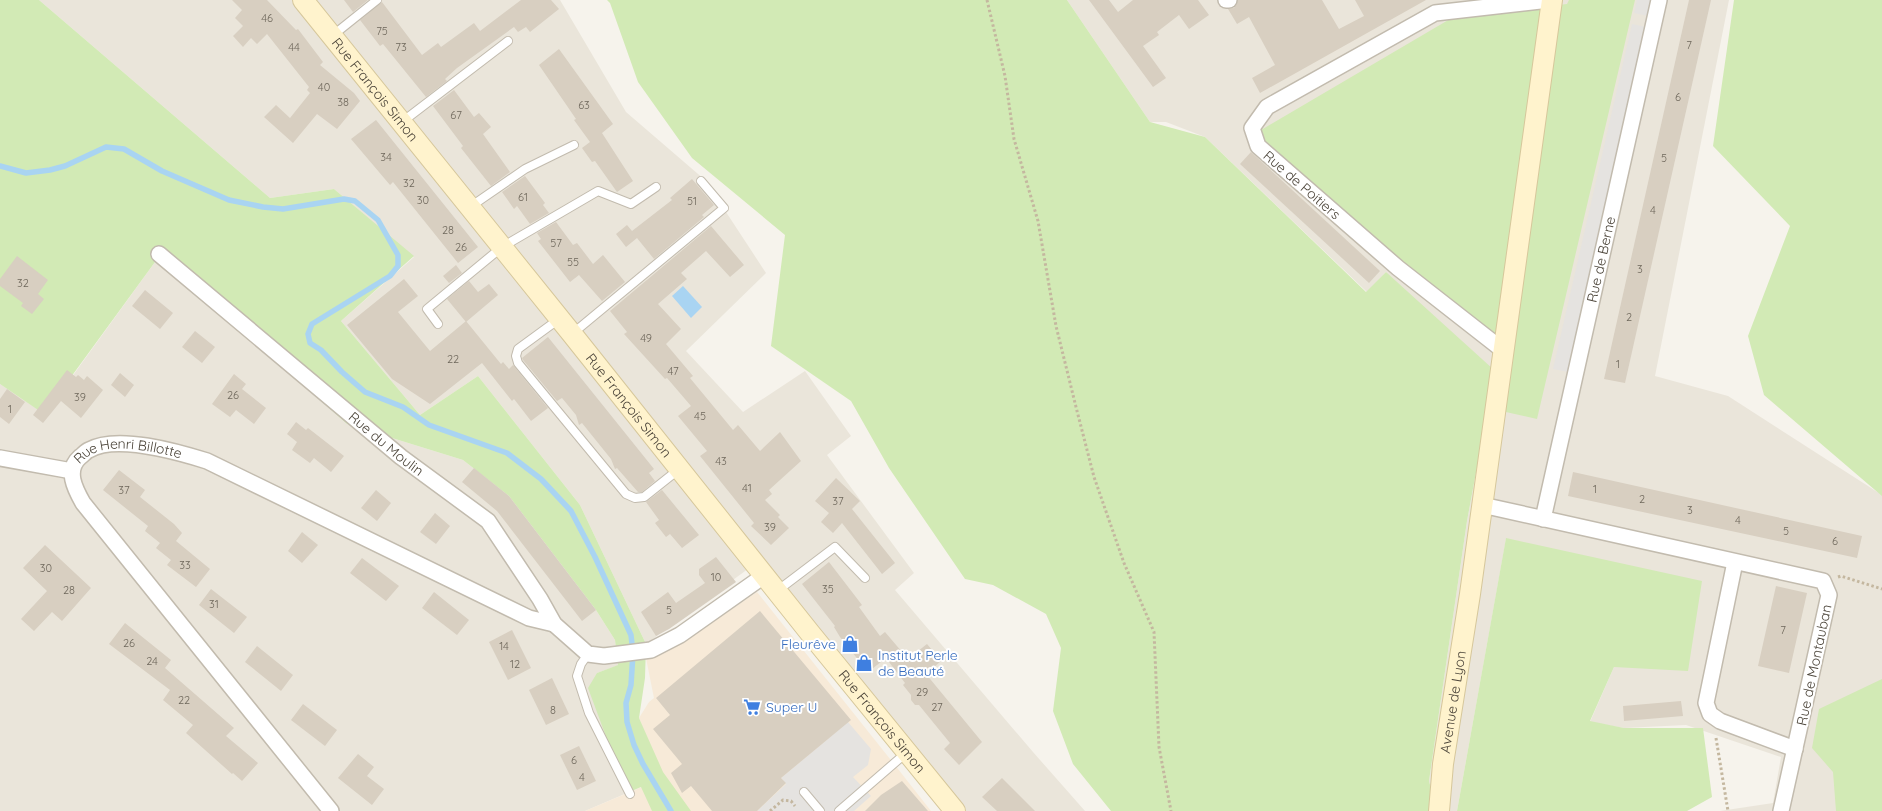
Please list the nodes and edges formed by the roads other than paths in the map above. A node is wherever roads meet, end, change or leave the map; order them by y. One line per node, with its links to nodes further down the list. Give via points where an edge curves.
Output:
1 (303, 0): 5 (main road, Rue François Simon)
2 (377, 0): 5 (lane)
3 (1551, 0): 16 (main road, Avenue de Lyon); 16 (street, Rue de Poitiers, via 1435,13 1266,107 1252,128 1258,146 1398,268)
4 (1659, 0): 21 (street, Rue de Berne)
5 (332, 36): 7 (main road, Rue François Simon)
6 (508, 41): 7 (lane)
7 (402, 122): 11 (main road, Rue François Simon)
8 (574, 145): 11 (lane, via 525,169)
9 (700, 181): 15 (lane, via 724,208)
10 (656, 187): 12 (lane, via 631,204 598,191)
11 (470, 207): 12 (main road, Rue François Simon)
12 (502, 247): 14 (lane, via 427,309); 15 (main road, Rue François Simon)
13 (159, 254): 25 (street, Rue du Moulin, via 401,457 488,521)
14 (438, 324)
15 (566, 326): 18 (main road, Rue François Simon); 18 (lane, via 518,349 518,363 626,494 644,497)
16 (1504, 351): 20 (main road, Avenue de Lyon)
17 (0, 458): 19 (street)
18 (680, 468): 24 (main road, Rue François Simon)
19 (72, 471): 25 (street, Rue Henri Billotte, via 77,460 89,449 105,445 132,444 176,451 207,461 529,618); 31 (street, Rue Henri Billotte, via 75,488 83,502)
20 (1482, 505): 21 (street); 35 (main road, Avenue de Lyon, via 1443,764)
21 (1543, 519): 22 (street)
22 (1735, 562): 27 (street, via 1706,703 1710,714 1720,721); 27 (street, Rue de Montauban, via 1823,581 1829,595)
23 (865, 578): 24 (lane, via 835,547)
24 (771, 583): 26 (street, via 651,650 604,656); 28 (main road, Rue François Simon)
25 (554, 624): 26 (street, Rue du Moulin)
26 (588, 654): 30 (lane, via 577,676 589,713)
27 (1795, 749): 36 (street, Rue de Montauban)
28 (906, 753): 33 (lane); 34 (main road, Rue François Simon)
29 (804, 792): 32 (lane)
30 (630, 794)
31 (331, 811)
32 (820, 811)
33 (839, 811)
34 (955, 811)
35 (1439, 811)
36 (1781, 811)

